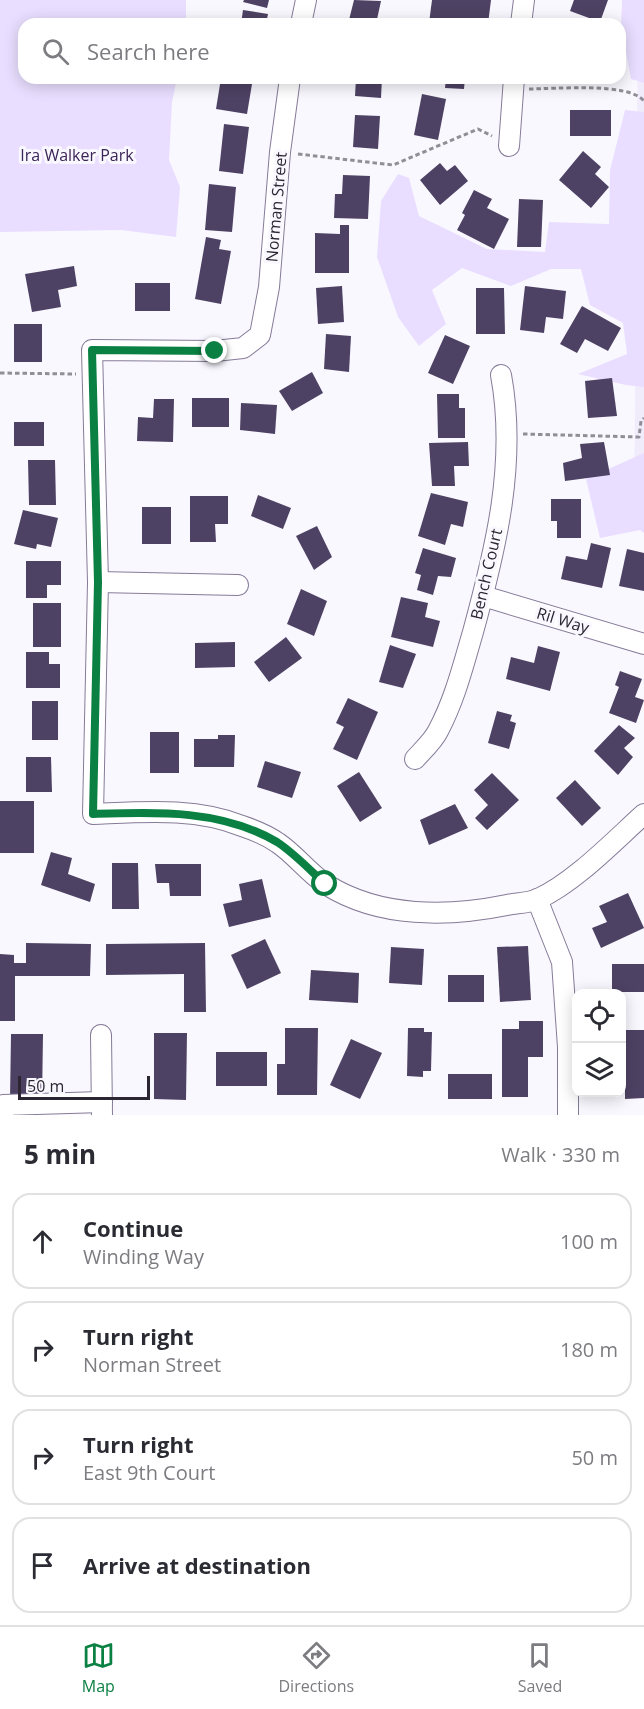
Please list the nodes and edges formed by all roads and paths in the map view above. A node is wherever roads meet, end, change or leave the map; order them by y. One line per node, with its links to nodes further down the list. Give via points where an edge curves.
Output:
1 (306, 0): 3 (street)
2 (524, 0): 4 (street)
3 (302, 18)
4 (521, 18)
5 (290, 84): 9 (street, Norman Street)
6 (514, 84): 7 (path, via 614,89 629,91); 8 (street)
7 (644, 101)
8 (509, 146): 9 (path, via 478,129 393,165)
9 (280, 152): 11 (street, Norman Street, via 269,287 260,335 243,348 215,351 92,350)
10 (0, 373): 11 (path)
11 (92, 374): 15 (street)
12 (501, 375): 14 (street, Bench Court)
13 (644, 418): 14 (path, via 639,437)
14 (508, 433): 17 (street, Bench Court, via 504,495)
15 (98, 582): 16 (street); 21 (street, via 93,814 156,812 205,816 240,825 278,843 325,884 357,901 398,910 444,914)
16 (238, 585)
17 (483, 596): 18 (street, Ril Way); 19 (street, Bench Court, via 456,692 437,733)
18 (644, 644)
19 (415, 759)
20 (644, 813): 21 (street, via 578,873)
21 (537, 899): 25 (street, via 562,962)
22 (101, 1035): 23 (street)
23 (102, 1109): 24 (street, via 3,1105)
24 (3, 1115)
25 (568, 1115)

